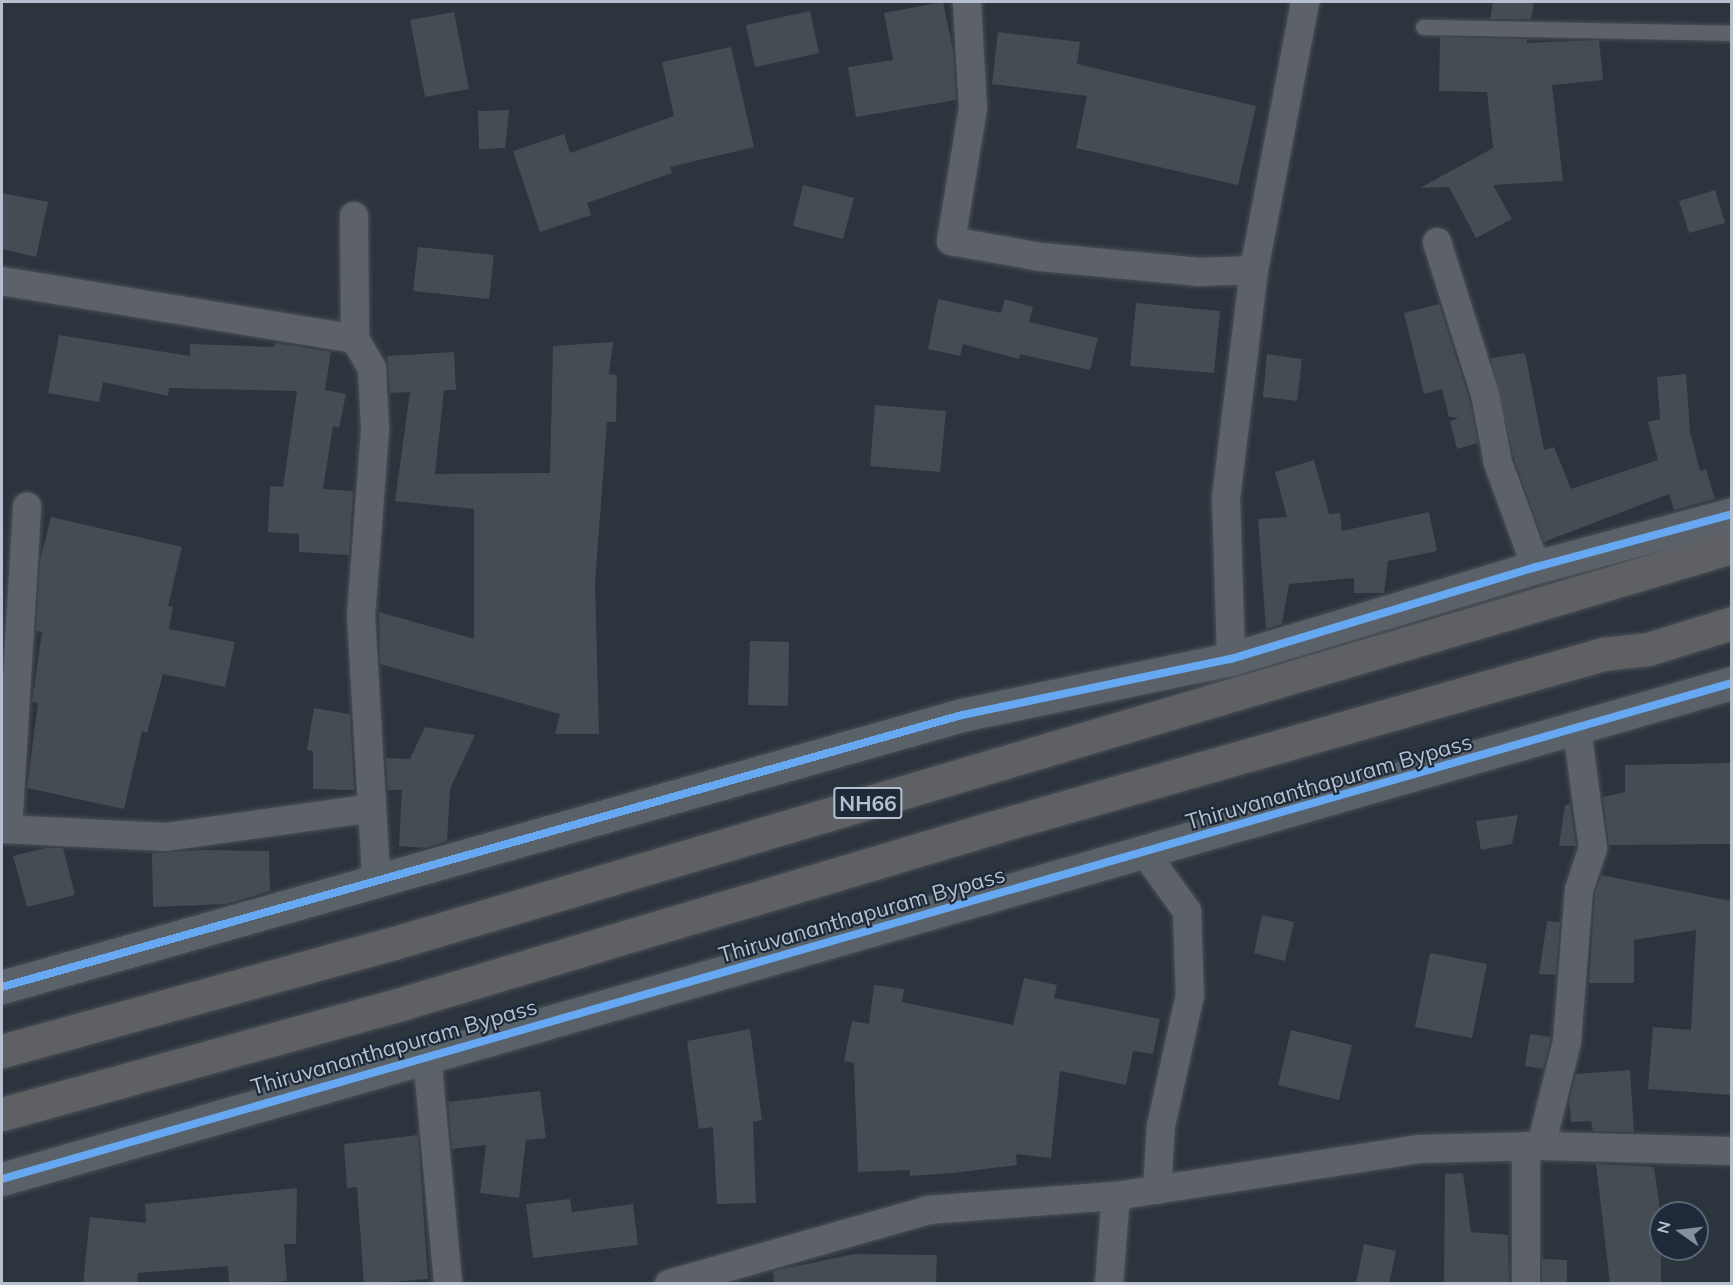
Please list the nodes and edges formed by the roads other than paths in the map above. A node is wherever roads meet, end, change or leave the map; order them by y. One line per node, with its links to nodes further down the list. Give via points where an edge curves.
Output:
1 (967, 2): 7 (street, via 973,108 951,241 1041,257 1199,272)
2 (1305, 2): 7 (street)
3 (1424, 27): 4 (lane)
4 (1731, 33)
5 (354, 216): 9 (street)
6 (1437, 242): 13 (street, via 1485,394 1498,463)
7 (1254, 270): 15 (street, via 1226,497)
8 (2, 281): 9 (street)
9 (355, 339): 18 (street, via 372,368 375,430 361,615)
10 (27, 507): 19 (street)
11 (1731, 514): 13 (street)
12 (1731, 547): 23 (highway, NH66, via 416,936)
13 (1536, 567): 15 (street)
14 (1731, 624): 25 (highway, Thiruvananthapuram Bypass / NH66, via 1648,649 1603,654 995,826 404,1003)
15 (1231, 659): 21 (street, via 962,715)
16 (1731, 683): 17 (street, Thiruvananthapuram Bypass)
17 (1577, 729): 20 (street, Thiruvananthapuram Bypass); 26 (street, via 1593,848 1579,890 1567,1042)
18 (372, 808): 19 (street, via 166,837); 21 (street)
19 (5, 829)
20 (1145, 853): 24 (street, Thiruvananthapuram Bypass); 29 (street, via 1187,912 1190,995 1161,1126)
21 (376, 878): 22 (street)
22 (2, 987)
23 (2, 1051)
24 (427, 1056): 28 (street, Thiruvananthapuram Bypass); 31 (street)
25 (2, 1114)
26 (1534, 1146): 27 (street); 29 (street, via 1418,1149); 34 (street)
27 (1731, 1151)
28 (2, 1179)
29 (1157, 1190): 30 (street)
30 (1116, 1196): 32 (street, via 928,1210); 33 (street)
31 (448, 1284)
32 (669, 1284)
33 (1109, 1284)
34 (1526, 1284)

